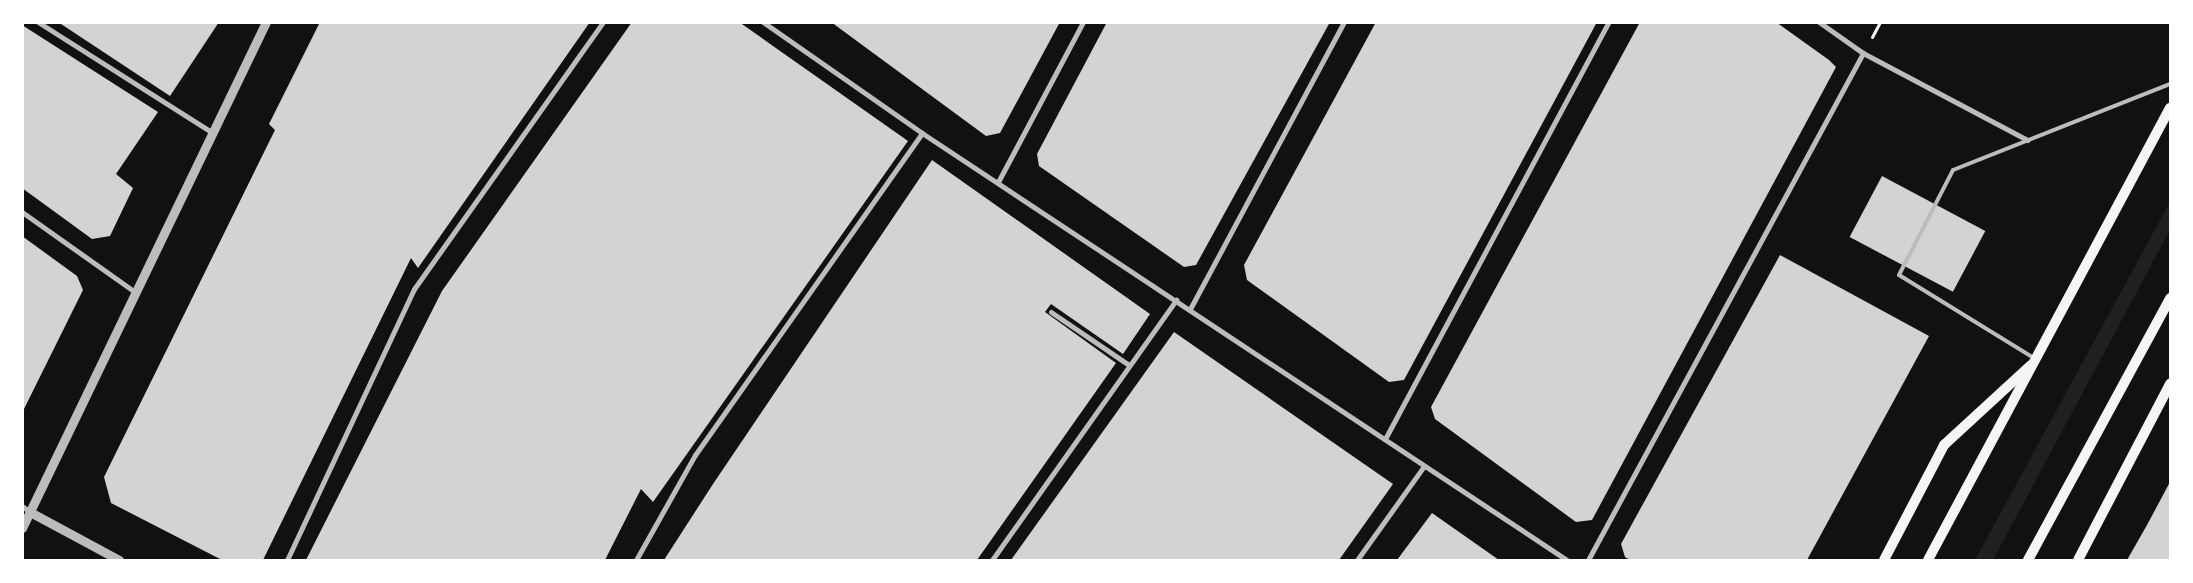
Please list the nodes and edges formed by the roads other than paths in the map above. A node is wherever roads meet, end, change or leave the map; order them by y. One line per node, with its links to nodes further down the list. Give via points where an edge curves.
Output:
1 (38, 22): 12 (street)
2 (266, 22): 12 (street)
3 (603, 22): 30 (street, via 414,289)
4 (763, 22): 13 (street)
5 (1083, 22): 15 (street)
6 (1344, 22): 20 (street)
7 (1608, 22): 25 (street)
8 (1819, 22): 9 (street)
9 (1863, 53): 14 (street); 35 (street)
10 (2170, 84): 14 (lane)
11 (2170, 108): 22 (main road)
12 (213, 133): 17 (street)
13 (922, 133): 15 (street); 31 (street, via 695,456)
14 (2027, 140): 22 (lane, via 1953,170 1899,275)
15 (998, 182): 19 (street)
16 (22, 212): 17 (street)
17 (135, 292): 27 (street)
18 (2170, 298): 38 (main road)
19 (1176, 300): 20 (street); 23 (street)
20 (1190, 310): 25 (street)
21 (1051, 312): 23 (street)
22 (2037, 360): 36 (main road, via 1944,444); 37 (main road)
23 (1129, 366): 32 (street)
24 (2170, 384): 39 (main road)
25 (1385, 439): 26 (street)
26 (1424, 466): 33 (street); 34 (street)
27 (26, 509): 28 (street); 29 (street)
28 (22, 528)
29 (119, 560)
30 (287, 560)
31 (636, 560)
32 (992, 560)
33 (1357, 560)
34 (1567, 560)
35 (1588, 560)
36 (1884, 560)
37 (1928, 560)
38 (2028, 560)
39 (2078, 560)

